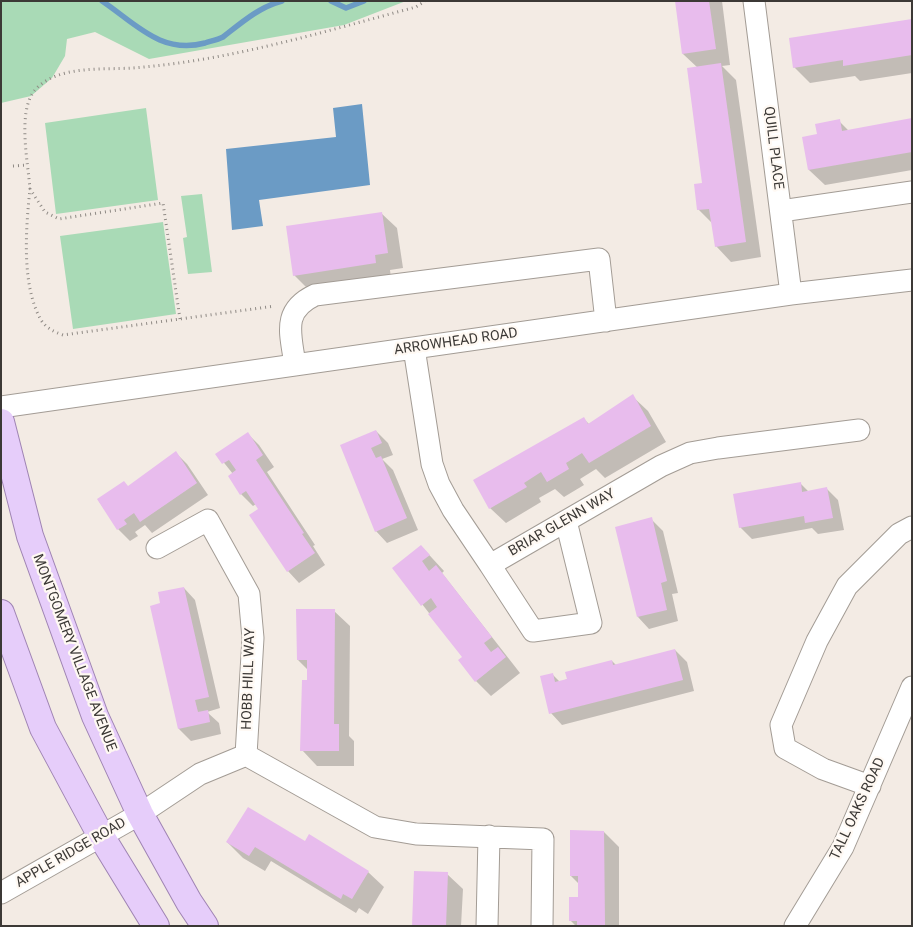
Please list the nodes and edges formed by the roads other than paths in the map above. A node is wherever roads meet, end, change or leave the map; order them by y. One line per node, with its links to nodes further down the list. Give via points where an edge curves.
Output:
1 (757, 2): 3 (street, QUILL PLACE)
2 (912, 192): 3 (street)
3 (781, 211): 5 (street, QUILL PLACE)
4 (912, 280): 5 (street, ARROWHEAD ROAD)
5 (791, 294): 6 (street, ARROWHEAD ROAD)
6 (606, 320): 7 (street, ARROWHEAD ROAD); 8 (street, via 599,259 315,295 303,300 292,312 290,324)
7 (414, 348): 8 (street, ARROWHEAD ROAD); 15 (street, via 432,464 439,484)
8 (295, 365): 9 (street, ARROWHEAD ROAD)
9 (1, 407)
10 (1, 422): 20 (main road, MONTGOMERY VILLAGE AVENUE, via 30,536 57,614 95,716)
11 (859, 430): 12 (street, BRIAR GLENN WAY, via 690,453 661,466)
12 (566, 521): 15 (street, BRIAR GLENN WAY); 15 (street, via 591,623 533,631)
13 (912, 527): 19 (street, via 899,534 847,586 817,641 781,725 785,748 823,769)
14 (157, 548): 18 (street, HOBB HILL WAY, via 208,520 249,594 253,638)
15 (490, 565)
16 (1, 613): 21 (main road, via 43,728)
17 (912, 688): 19 (street, TALL OAKS ROAD)
18 (246, 756): 20 (street, via 200,774); 22 (street, via 375,827 416,834)
19 (870, 786): 28 (street, TALL OAKS ROAD, via 843,847)
20 (140, 814): 21 (street, APPLE RIDGE ROAD); 25 (main road, MONTGOMERY VILLAGE AVENUE)
21 (102, 836): 23 (street, APPLE RIDGE ROAD); 24 (main road)
22 (490, 836): 26 (street); 27 (street, via 542,839)
23 (1, 893)
24 (156, 926)
25 (205, 926)
26 (487, 926)
27 (542, 926)
28 (795, 926)

